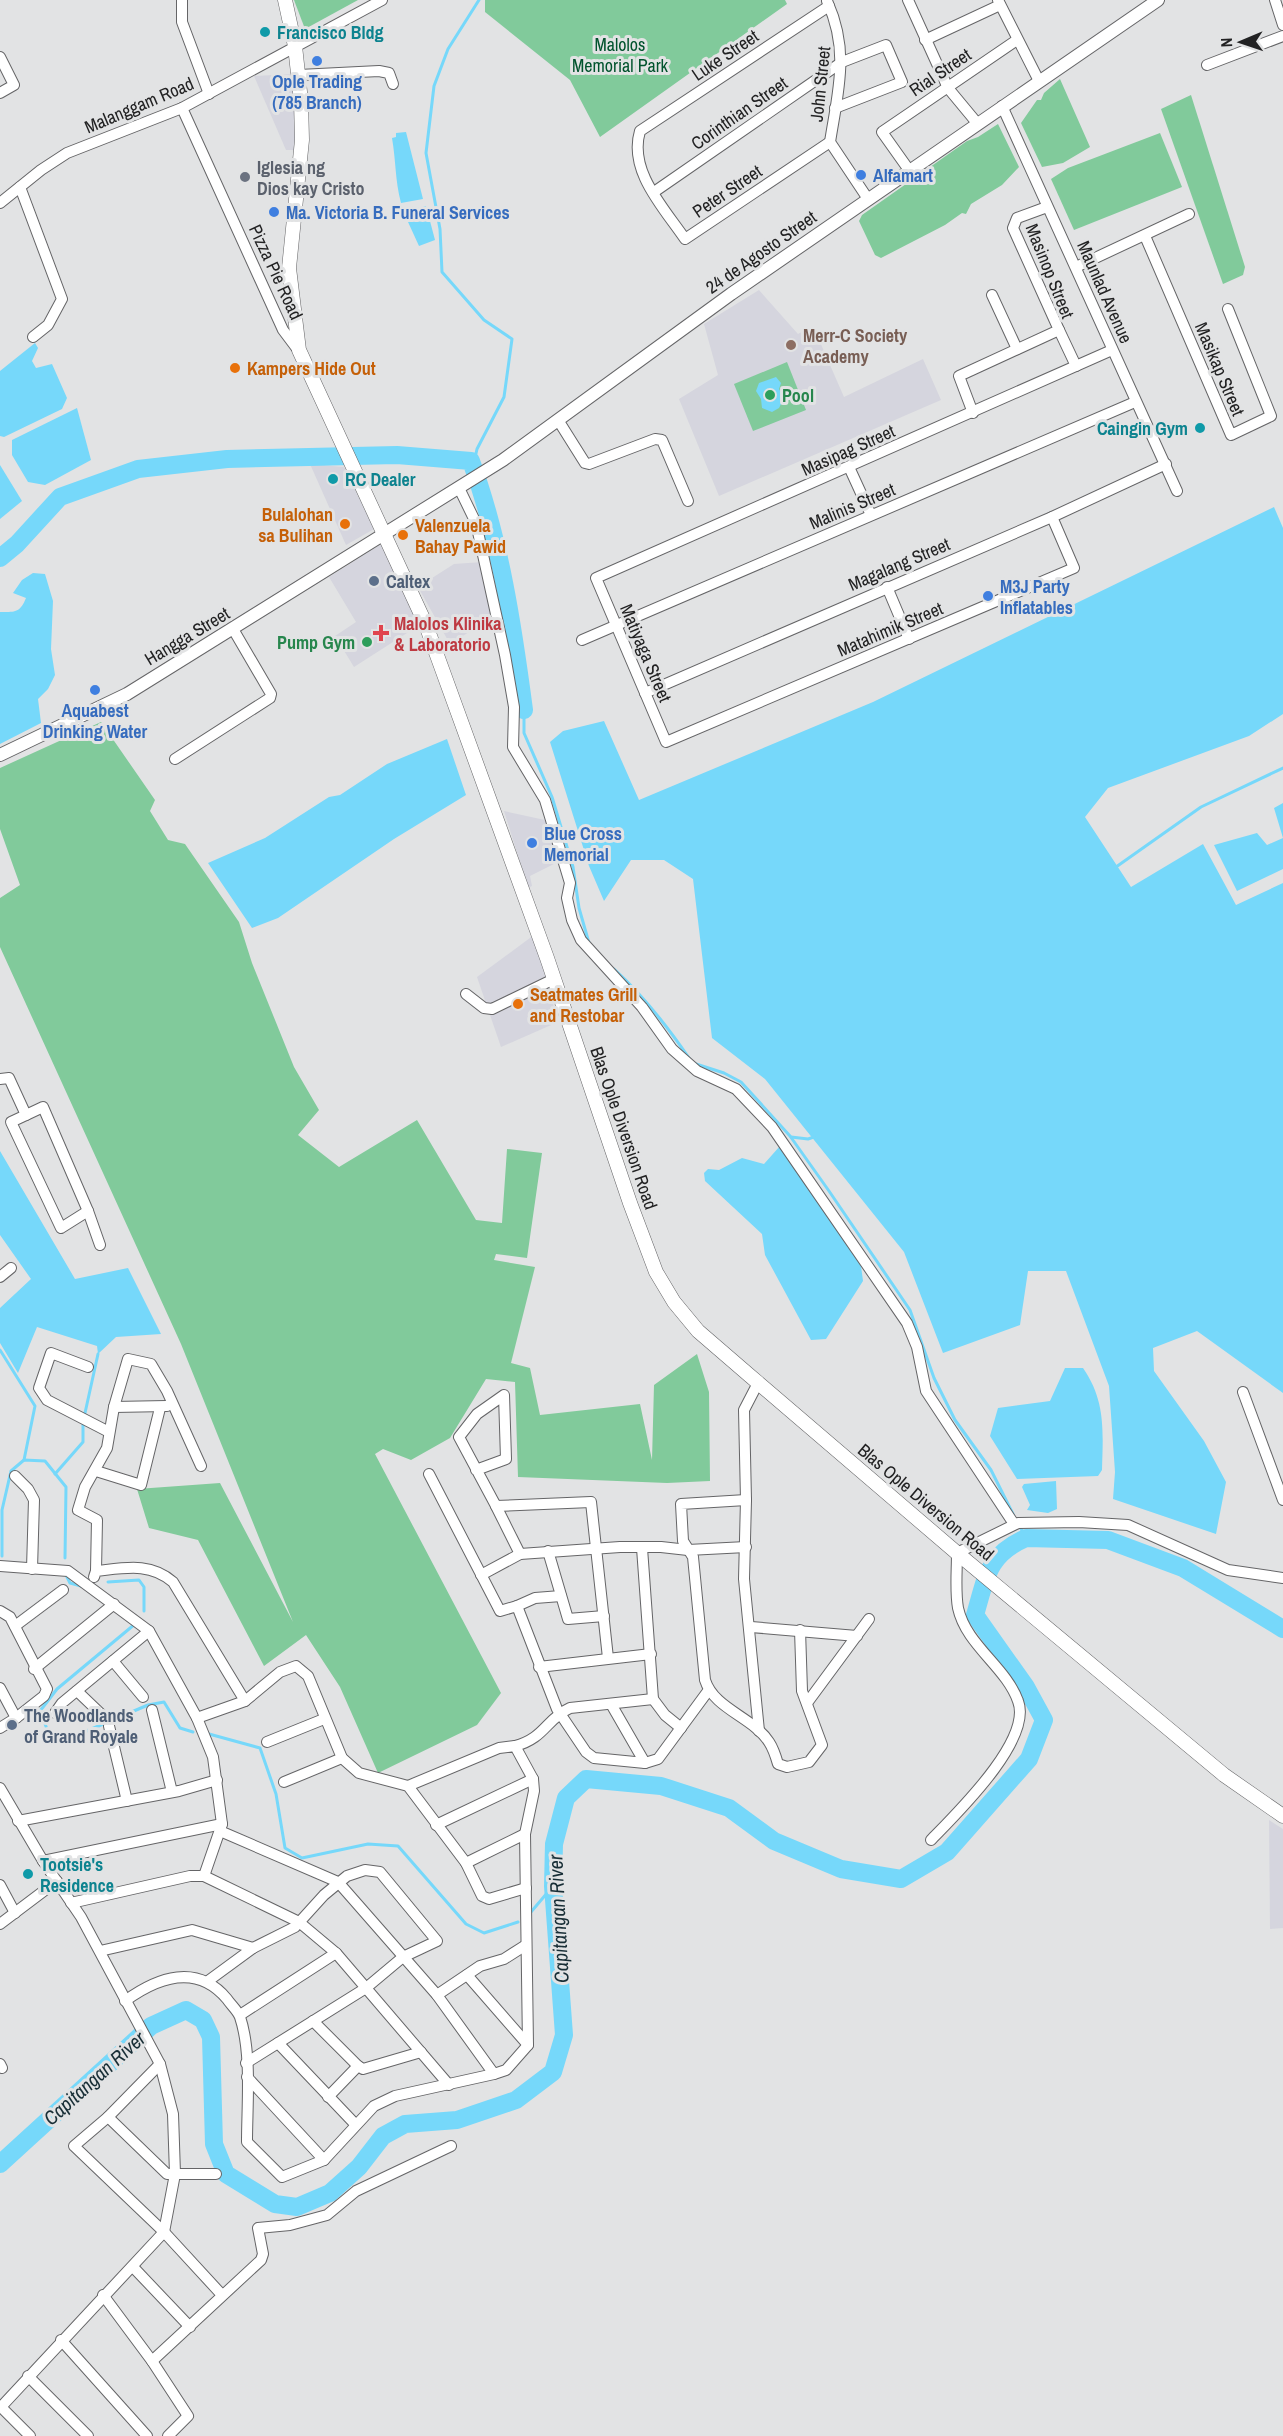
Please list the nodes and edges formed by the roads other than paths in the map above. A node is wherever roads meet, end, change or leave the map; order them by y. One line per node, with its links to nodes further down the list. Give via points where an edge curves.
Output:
1 (182, 0): 22 (street, via 182,22)
2 (285, 0): 13 (main road, Blas Ople Diversion Road)
3 (382, 0): 13 (street, Malanggam Road)
4 (908, 0): 11 (street)
5 (1158, 0): 18 (street, 24 de Agosto Street)
6 (1275, 0): 9 (street)
7 (998, 2): 11 (street); 12 (street)
8 (827, 3): 15 (street, John Street, via 840,38); 27 (street, Luke Street)
9 (1283, 25)
10 (1283, 36): 16 (street)
11 (925, 40): 20 (street)
12 (1017, 40): 18 (street); 20 (street, Rial Street)
13 (295, 46): 17 (main road, Blas Ople Diversion Road); 22 (street, Malanggam Road)
14 (0, 57): 21 (street, via 14,85)
15 (842, 62): 25 (street, John Street); 25 (street, Corinthian Street, via 886,45 902,82); 31 (street, Corinthian Street)
16 (1207, 65)
17 (299, 75): 19 (street, via 379,71 389,73); 43 (main road, Blas Ople Diversion Road, via 302,140 289,268)
18 (1039, 81): 23 (street, 24 de Agosto Street)
19 (393, 84)
20 (948, 88): 26 (street); 29 (street, Rial Street, via 882,132)
21 (0, 93)
22 (209, 94): 24 (street, Malanggam Road)
23 (1002, 106): 26 (street, 24 de Agosto Street); 34 (street, Maunlad Avenue)
24 (183, 108): 30 (street, Malanggam Road, via 67,153); 43 (street, Pizza Pie Road, via 283,330)
25 (836, 108): 28 (street, John Street)
26 (977, 123): 29 (street, 24 de Agosto Street)
27 (640, 131): 31 (street, Peter Street, via 636,151 640,170)
28 (830, 142): 31 (street, Peter Street, via 685,239); 32 (street, John Street)
29 (909, 170): 32 (street, 24 de Agosto Street)
30 (20, 187): 33 (street, Malanggam Road); 41 (street, via 62,300 48,325)
31 (654, 192)
32 (868, 199): 48 (street, 24 de Agosto Street)
33 (0, 202)
34 (1047, 207): 37 (street, Maunlad Avenue); 40 (street, Masinop Street, via 1017,218 1013,228)
35 (1189, 214): 36 (street)
36 (1145, 236): 37 (street); 39 (street, Masikap Street, via 1231,435 1271,416)
37 (1076, 267): 44 (street, Maunlad Avenue)
38 (992, 295): 42 (street)
39 (1228, 309)
40 (1059, 330): 42 (street, Masinop Street); 45 (street)
41 (33, 337)
42 (1017, 349): 47 (street, Masinop Street, via 959,376)
43 (299, 350): 56 (main road, Blas Ople Diversion Road)
44 (1112, 350): 45 (street, Masipag Street); 46 (street, Maunlad Avenue)
45 (1076, 366): 47 (street, Masipag Street)
46 (1135, 402): 49 (street, Maunlad Avenue); 54 (street, Malinis Street)
47 (973, 413): 50 (street, Masipag Street)
48 (558, 420): 51 (street, 24 de Agosto Street); 53 (street, via 589,465 655,439 663,440)
49 (1166, 464): 52 (street, Maunlad Avenue); 55 (street, Magalang Street)
50 (849, 467): 54 (street); 57 (street, Masipag Street)
51 (463, 486): 56 (street, 24 de Agosto Street); 90 (street, via 476,523 503,644 514,707 513,747 545,800 570,883 567,898 572,920 581,940 642,1007 672,1049 697,1071 736,1089 779,1136 907,1323 917,1347 926,1391)
52 (1177, 491)
53 (688, 501)
54 (871, 516): 59 (street, Malinis Street)
55 (1052, 517): 58 (street, Magalang Street); 61 (street, Matahimik Street, via 1074,568)
56 (383, 532): 60 (street, Hangga Street); 67 (main road, Blas Ople Diversion Road, via 426,625)
57 (596, 578): 59 (street, Matiyaga Street)
58 (887, 587): 61 (street); 63 (street, Magalang Street)
59 (616, 625): 62 (street, Malinis Street); 63 (street, Matiyaga Street)
60 (233, 629): 65 (street, Hangga Street, via 127,693); 66 (street, via 270,698)
61 (909, 639): 64 (street, Matahimik Street)
62 (582, 640)
63 (645, 693): 64 (street, Matiyaga Street)
64 (666, 742)
65 (0, 755)
66 (175, 759)
67 (554, 979): 68 (street, via 492,1009 484,1008); 76 (main road, Blas Ople Diversion Road, via 656,1272 698,1331)
68 (466, 994)
69 (0, 1079): 70 (street, via 9,1078)
70 (26, 1115): 71 (street, via 43,1107); 71 (street, via 11,1122 61,1228)
71 (88, 1211): 72 (street)
72 (100, 1245)
73 (11, 1268): 74 (street)
74 (0, 1276)
75 (88, 1367): 81 (street, via 51,1353 39,1388 47,1400)
76 (758, 1383): 87 (street, via 744,1410); 97 (main road, Blas Ople Diversion Road)
77 (1243, 1392): 88 (street)
78 (173, 1405): 79 (street, via 151,1364 128,1359); 80 (street); 82 (street)
79 (114, 1407): 80 (street); 81 (street)
80 (160, 1407): 84 (street, via 141,1485)
81 (109, 1432): 84 (street, via 107,1448)
82 (201, 1466)
83 (476, 1470): 83 (street, via 459,1437 477,1414 504,1395 506,1459); 89 (street)
84 (96, 1471): 100 (street, via 85,1487 78,1510 97,1520)
85 (429, 1474): 101 (street)
86 (15, 1476): 99 (street, via 34,1500)
87 (746, 1500): 91 (street); 94 (street, via 681,1504 683,1541)
88 (1283, 1500)
89 (496, 1506): 93 (street, via 591,1502); 96 (street)
90 (1016, 1523): 97 (street); 102 (street, via 1128,1525 1228,1570)
91 (746, 1547): 94 (street); 112 (street, via 744,1579)
92 (642, 1548): 93 (street); 94 (street); 116 (street)
93 (596, 1550): 95 (street); 109 (street)
94 (688, 1550): 123 (street, via 693,1557)
95 (548, 1551): 96 (street); 105 (street)
96 (520, 1554): 101 (street)
97 (960, 1555): 151 (main road, Blas Ople Diversion Road, via 1224,1775); 156 (street, via 958,1609 970,1634 1019,1702 1019,1722 1010,1746 970,1800)
98 (0, 1566): 99 (street)
99 (32, 1569): 103 (street, via 68,1571)
100 (96, 1570): 103 (street); 126 (street, via 145,1567 173,1582)
101 (482, 1575): 107 (street, via 500,1611)
102 (1283, 1578)
103 (90, 1585): 106 (street)
104 (63, 1590): 111 (street)
105 (561, 1596): 107 (street, via 535,1598); 109 (street, via 568,1619)
106 (114, 1604): 114 (street); 120 (street)
107 (517, 1606): 119 (street)
108 (0, 1611): 111 (street)
109 (604, 1616): 117 (street)
110 (869, 1619): 115 (street)
111 (15, 1626): 120 (street)
112 (751, 1627): 113 (street); 139 (street)
113 (800, 1630): 115 (street); 127 (street, via 802,1691)
114 (149, 1631): 118 (street); 134 (street)
115 (857, 1636): 127 (street)
116 (651, 1654): 117 (street); 125 (street)
117 (608, 1658): 119 (street)
118 (113, 1661): 122 (street); 124 (street)
119 (539, 1667): 130 (street, via 557,1709)
120 (34, 1669): 133 (street, via 47,1689 44,1696)
121 (0, 1688): 133 (street)
122 (77, 1691): 131 (street); 132 (street)
123 (708, 1692): 138 (street); 139 (street)
124 (143, 1697)
125 (653, 1699): 128 (street); 138 (street)
126 (245, 1701): 134 (street); 135 (street, via 280,1672 296,1666 309,1676)
127 (807, 1703): 139 (street, via 822,1745 809,1762 787,1767 778,1764 770,1742)
128 (611, 1704): 130 (street); 143 (street)
129 (152, 1710): 149 (street)
130 (562, 1712): 141 (street, via 532,1741); 143 (street, via 586,1752 594,1758)
131 (55, 1713)
132 (101, 1714)
133 (15, 1718): 137 (street)
134 (197, 1718): 145 (street, via 213,1757)
135 (324, 1719): 140 (street); 142 (street)
136 (109, 1726): 150 (street)
137 (0, 1728)
138 (681, 1728): 143 (street, via 658,1759)
139 (759, 1731)
140 (267, 1742)
141 (515, 1746): 144 (street); 147 (street, via 499,1748)
142 (342, 1758): 146 (street); 147 (street, via 358,1773)
143 (645, 1763)
144 (533, 1779): 153 (street); 155 (street)
145 (217, 1780): 149 (street); 154 (street)
146 (284, 1782)
147 (408, 1786): 153 (street)
148 (0, 1788): 152 (street)
149 (172, 1792): 150 (street)
150 (127, 1801): 152 (street)
151 (1283, 1816)
152 (18, 1821): 157 (street)
153 (436, 1825): 158 (street)
154 (221, 1827): 157 (street); 159 (street); 161 (street)
155 (525, 1833): 158 (street); 163 (street)
156 (931, 1840)
157 (43, 1861): 160 (street)
158 (466, 1863): 163 (street, via 482,1896 489,1899)
159 (204, 1876): 164 (street, via 190,1875); 166 (street)
160 (57, 1881): 164 (street); 165 (street)
161 (338, 1882): 166 (street); 172 (street); 172 (street, via 365,1870 380,1872 436,1941)
162 (0, 1884): 165 (street)
163 (526, 1888): 168 (street)
164 (71, 1903): 170 (street)
165 (15, 1912): 167 (street)
166 (299, 1922): 169 (street); 171 (street)
167 (0, 1924)
168 (526, 1945): 173 (street); 181 (street)
169 (253, 1948): 170 (street, via 192,1930); 174 (street)
170 (100, 1951): 177 (street)
171 (336, 1953): 175 (street); 178 (street)
172 (403, 1957): 175 (street); 176 (street)
173 (467, 1975): 176 (street); 181 (street)
174 (208, 1981): 177 (street, via 188,1976 147,1985); 178 (street)
175 (366, 1988): 179 (street); 182 (street)
176 (437, 1995): 186 (street)
177 (125, 2001): 184 (street)
178 (240, 2015): 183 (street)
179 (314, 2021): 180 (street); 185 (street)
180 (278, 2043): 183 (street); 189 (street)
181 (528, 2045): 186 (street, via 506,2070)
182 (421, 2052): 185 (street, via 363,2069); 188 (street)
183 (246, 2063): 187 (street)
184 (160, 2064): 190 (street); 194 (street, via 173,2114)
185 (358, 2066): 189 (street)
186 (494, 2074): 188 (street)
187 (247, 2077): 193 (street); 193 (street, via 247,2142 282,2177)
188 (449, 2085): 191 (street, via 395,2096 374,2106)
189 (328, 2097): 191 (street)
190 (108, 2117): 194 (street, via 167,2174); 196 (street, via 74,2146)
191 (355, 2124): 193 (street)
192 (451, 2146): 199 (street, via 356,2191 327,2215 258,2228 263,2257)
193 (324, 2160)
194 (175, 2174): 195 (street); 196 (street)
195 (216, 2174)
196 (164, 2232): 197 (street); 199 (street)
197 (133, 2267): 198 (street); 200 (street)
198 (103, 2295): 201 (street); 202 (street)
199 (222, 2295): 200 (street)
200 (190, 2327): 202 (street)
201 (62, 2340): 203 (street); 207 (street)
202 (152, 2361): 208 (street, via 188,2416)
203 (28, 2376): 204 (street); 206 (street)
204 (0, 2407): 205 (street)
205 (30, 2436)
206 (88, 2436)
207 (147, 2436)
208 (168, 2436)

